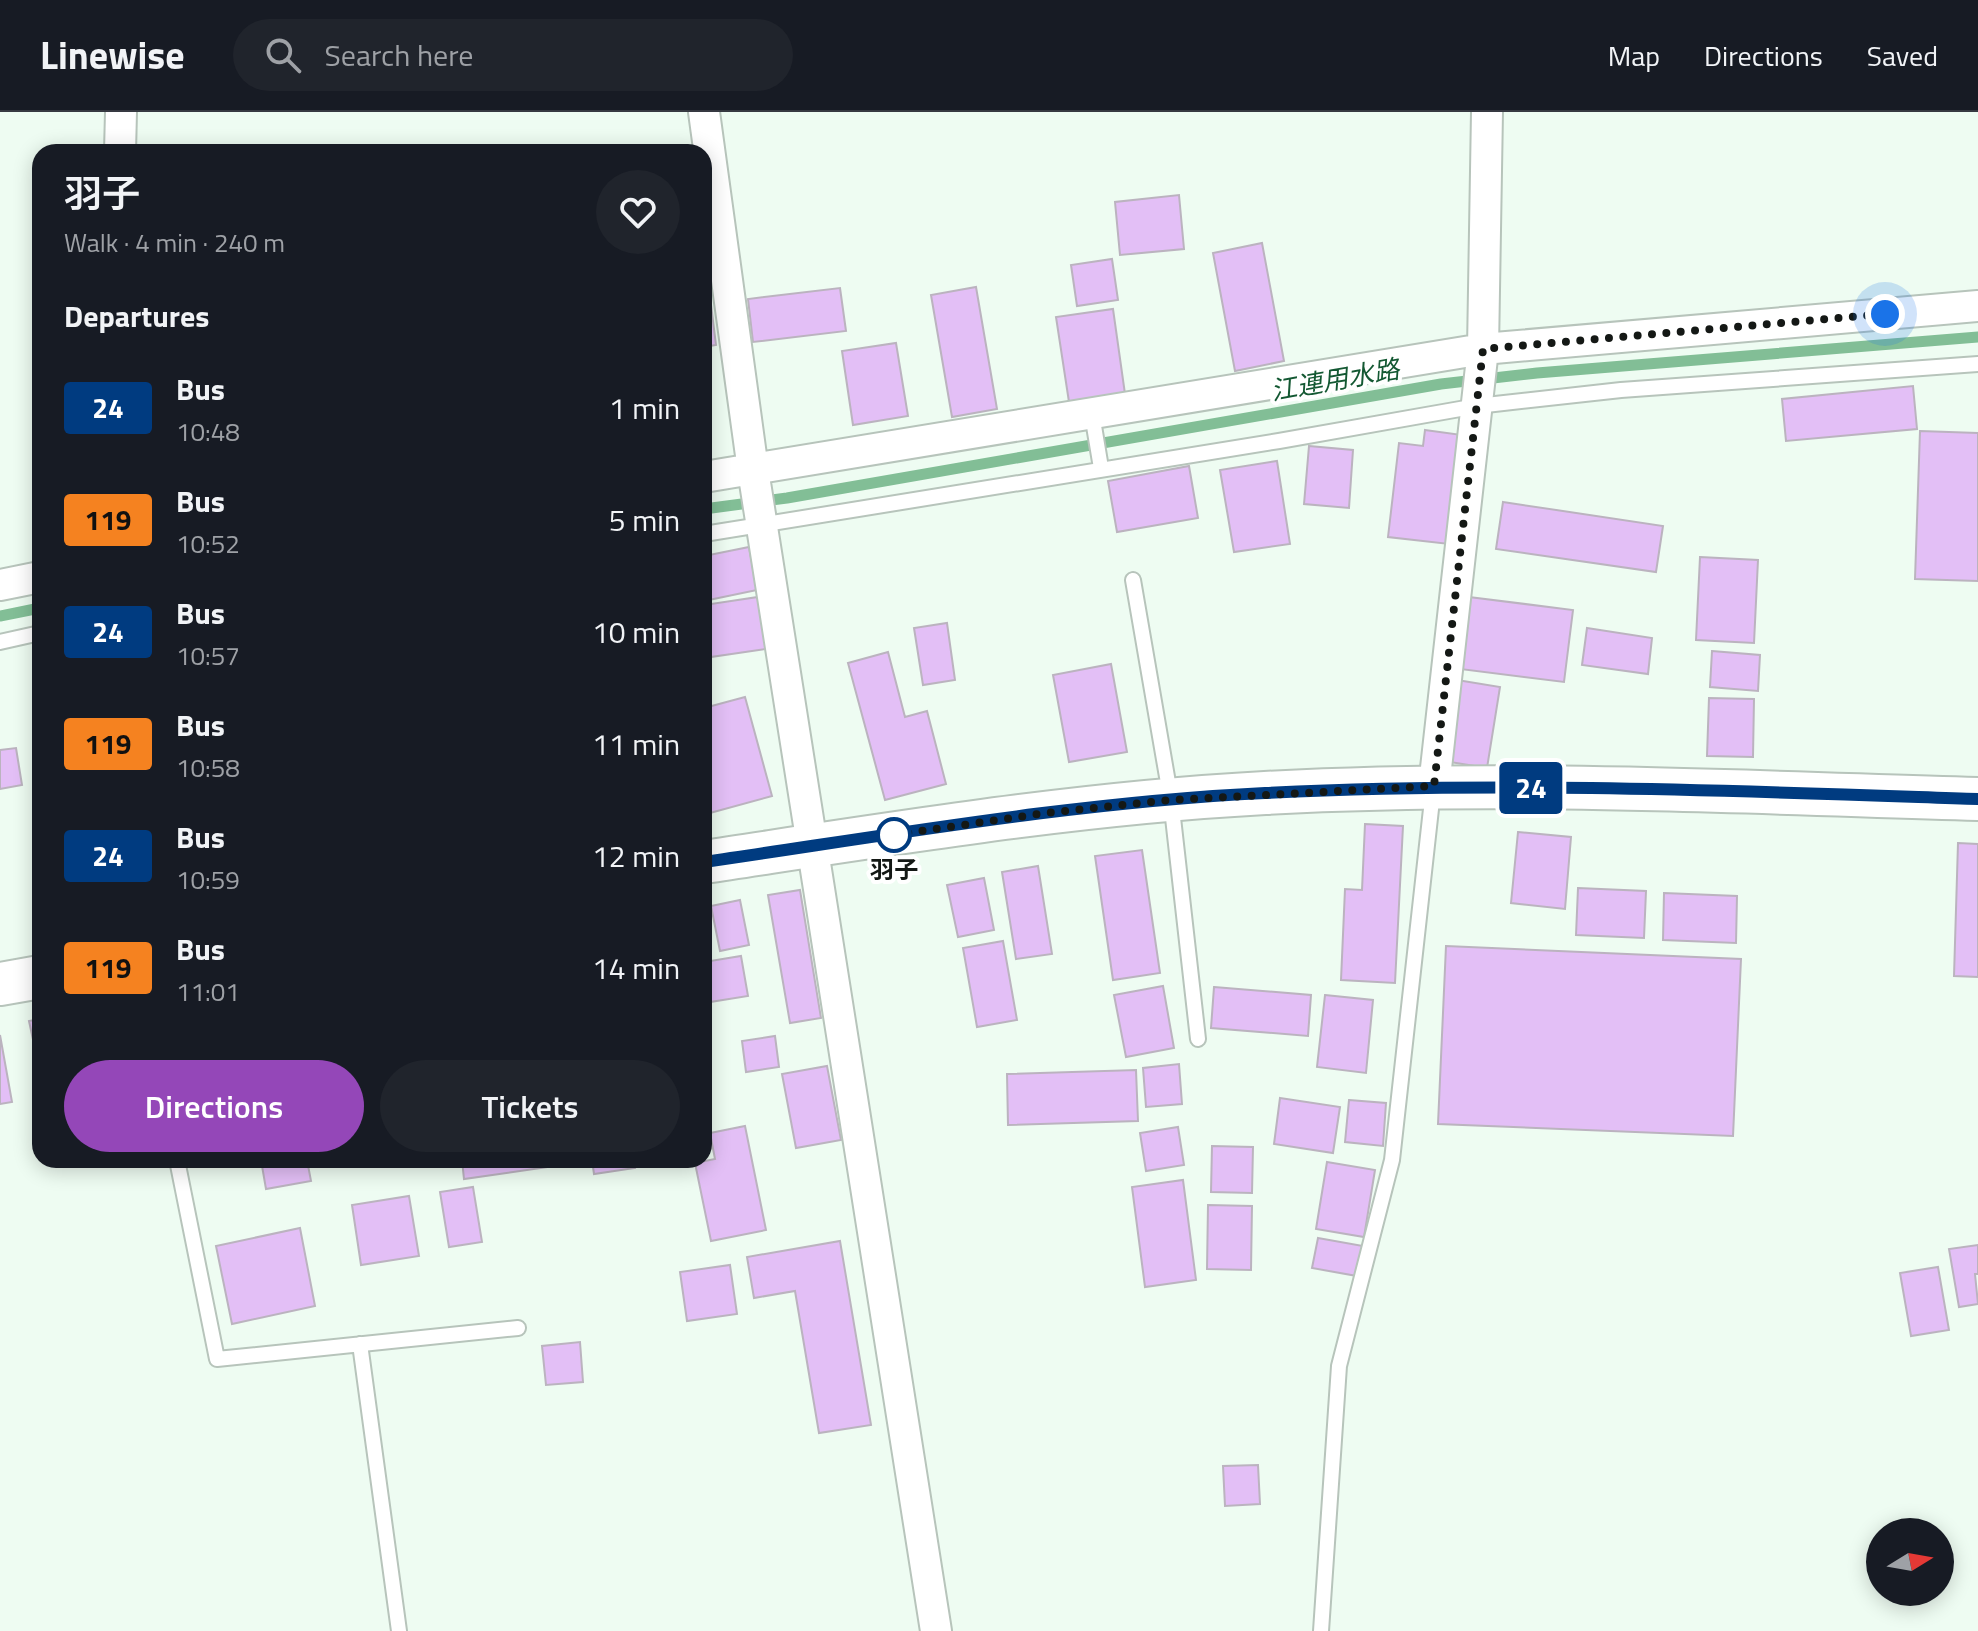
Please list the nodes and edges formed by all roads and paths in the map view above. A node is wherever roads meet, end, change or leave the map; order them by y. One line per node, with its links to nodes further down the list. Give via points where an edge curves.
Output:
1 (121, 112): 4 (street)
2 (704, 112): 5 (street)
3 (1487, 112): 8 (street)
4 (120, 144)
5 (708, 144)
6 (712, 170): 13 (street)
7 (1978, 306): 8 (street)
8 (1483, 349): 10 (street); 11 (street)
9 (1978, 364): 10 (lane)
10 (1477, 406): 12 (lane); 22 (street)
11 (1092, 414): 12 (lane); 13 (street)
12 (1101, 468): 15 (lane)
13 (753, 470): 14 (street); 15 (street)
14 (712, 476)
15 (763, 526): 16 (lane); 25 (street)
16 (712, 533)
17 (32, 579): 19 (street)
18 (1133, 580): 24 (lane)
19 (0, 585)
20 (32, 635): 21 (lane)
21 (0, 642)
22 (1434, 786): 23 (main road); 24 (main road); 35 (lane, via 1392,1160 1339,1366)
23 (1978, 799)
24 (1171, 800): 25 (main road); 29 (lane)
25 (812, 846): 26 (main road); 34 (street)
26 (712, 861)
27 (32, 978): 28 (main road)
28 (0, 984)
29 (1198, 1039)
30 (179, 1168): 32 (lane, via 217,1359)
31 (518, 1328): 32 (lane)
32 (360, 1344): 33 (lane)
33 (399, 1631)
34 (936, 1631)
35 (1321, 1631)

